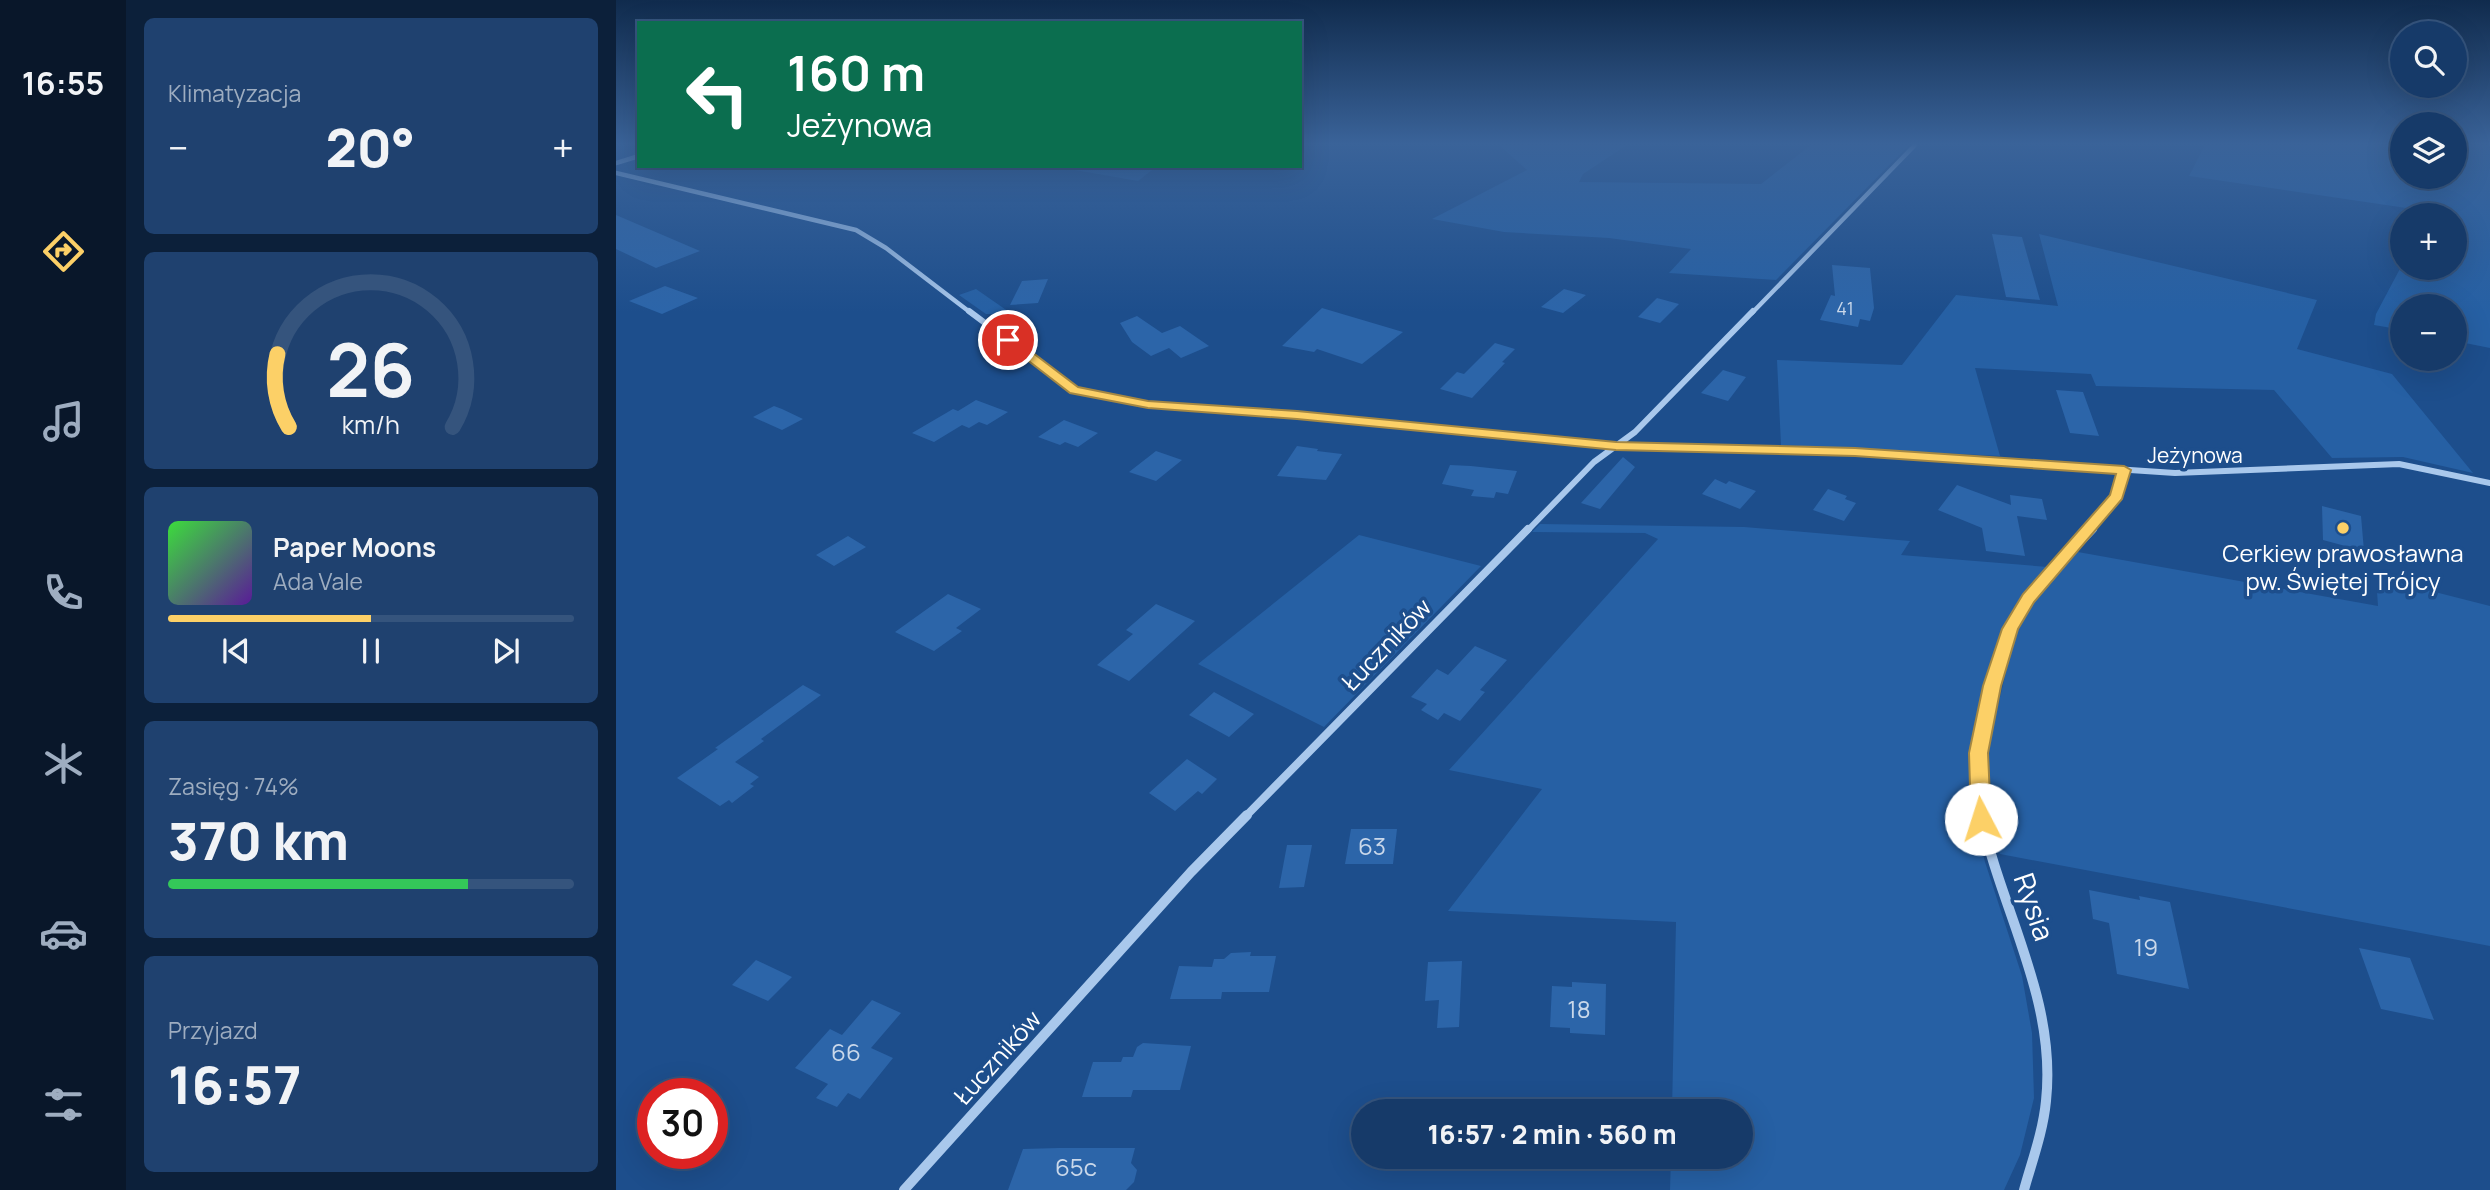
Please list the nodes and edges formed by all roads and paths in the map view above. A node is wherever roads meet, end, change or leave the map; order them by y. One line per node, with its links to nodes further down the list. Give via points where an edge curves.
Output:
1 (732, 201): 3 (street, Jeżynowa, via 856,230 1074,390 1148,405)
2 (1861, 201): 3 (street, Łuczników, via 1635,432)
3 (1616, 446): 4 (street, Jeżynowa, via 1855,452); 6 (street, Łuczników, via 1594,462 1486,570 1191,872)
4 (2124, 470): 5 (street, Jeżynowa, via 2228,473 2399,464); 7 (street, Rysia, via 2117,496 2028,598 2010,629 1978,753 1981,819 2034,977 2043,1035 2047,1102)
5 (2490, 483)
6 (904, 1190)
7 (2024, 1190)

